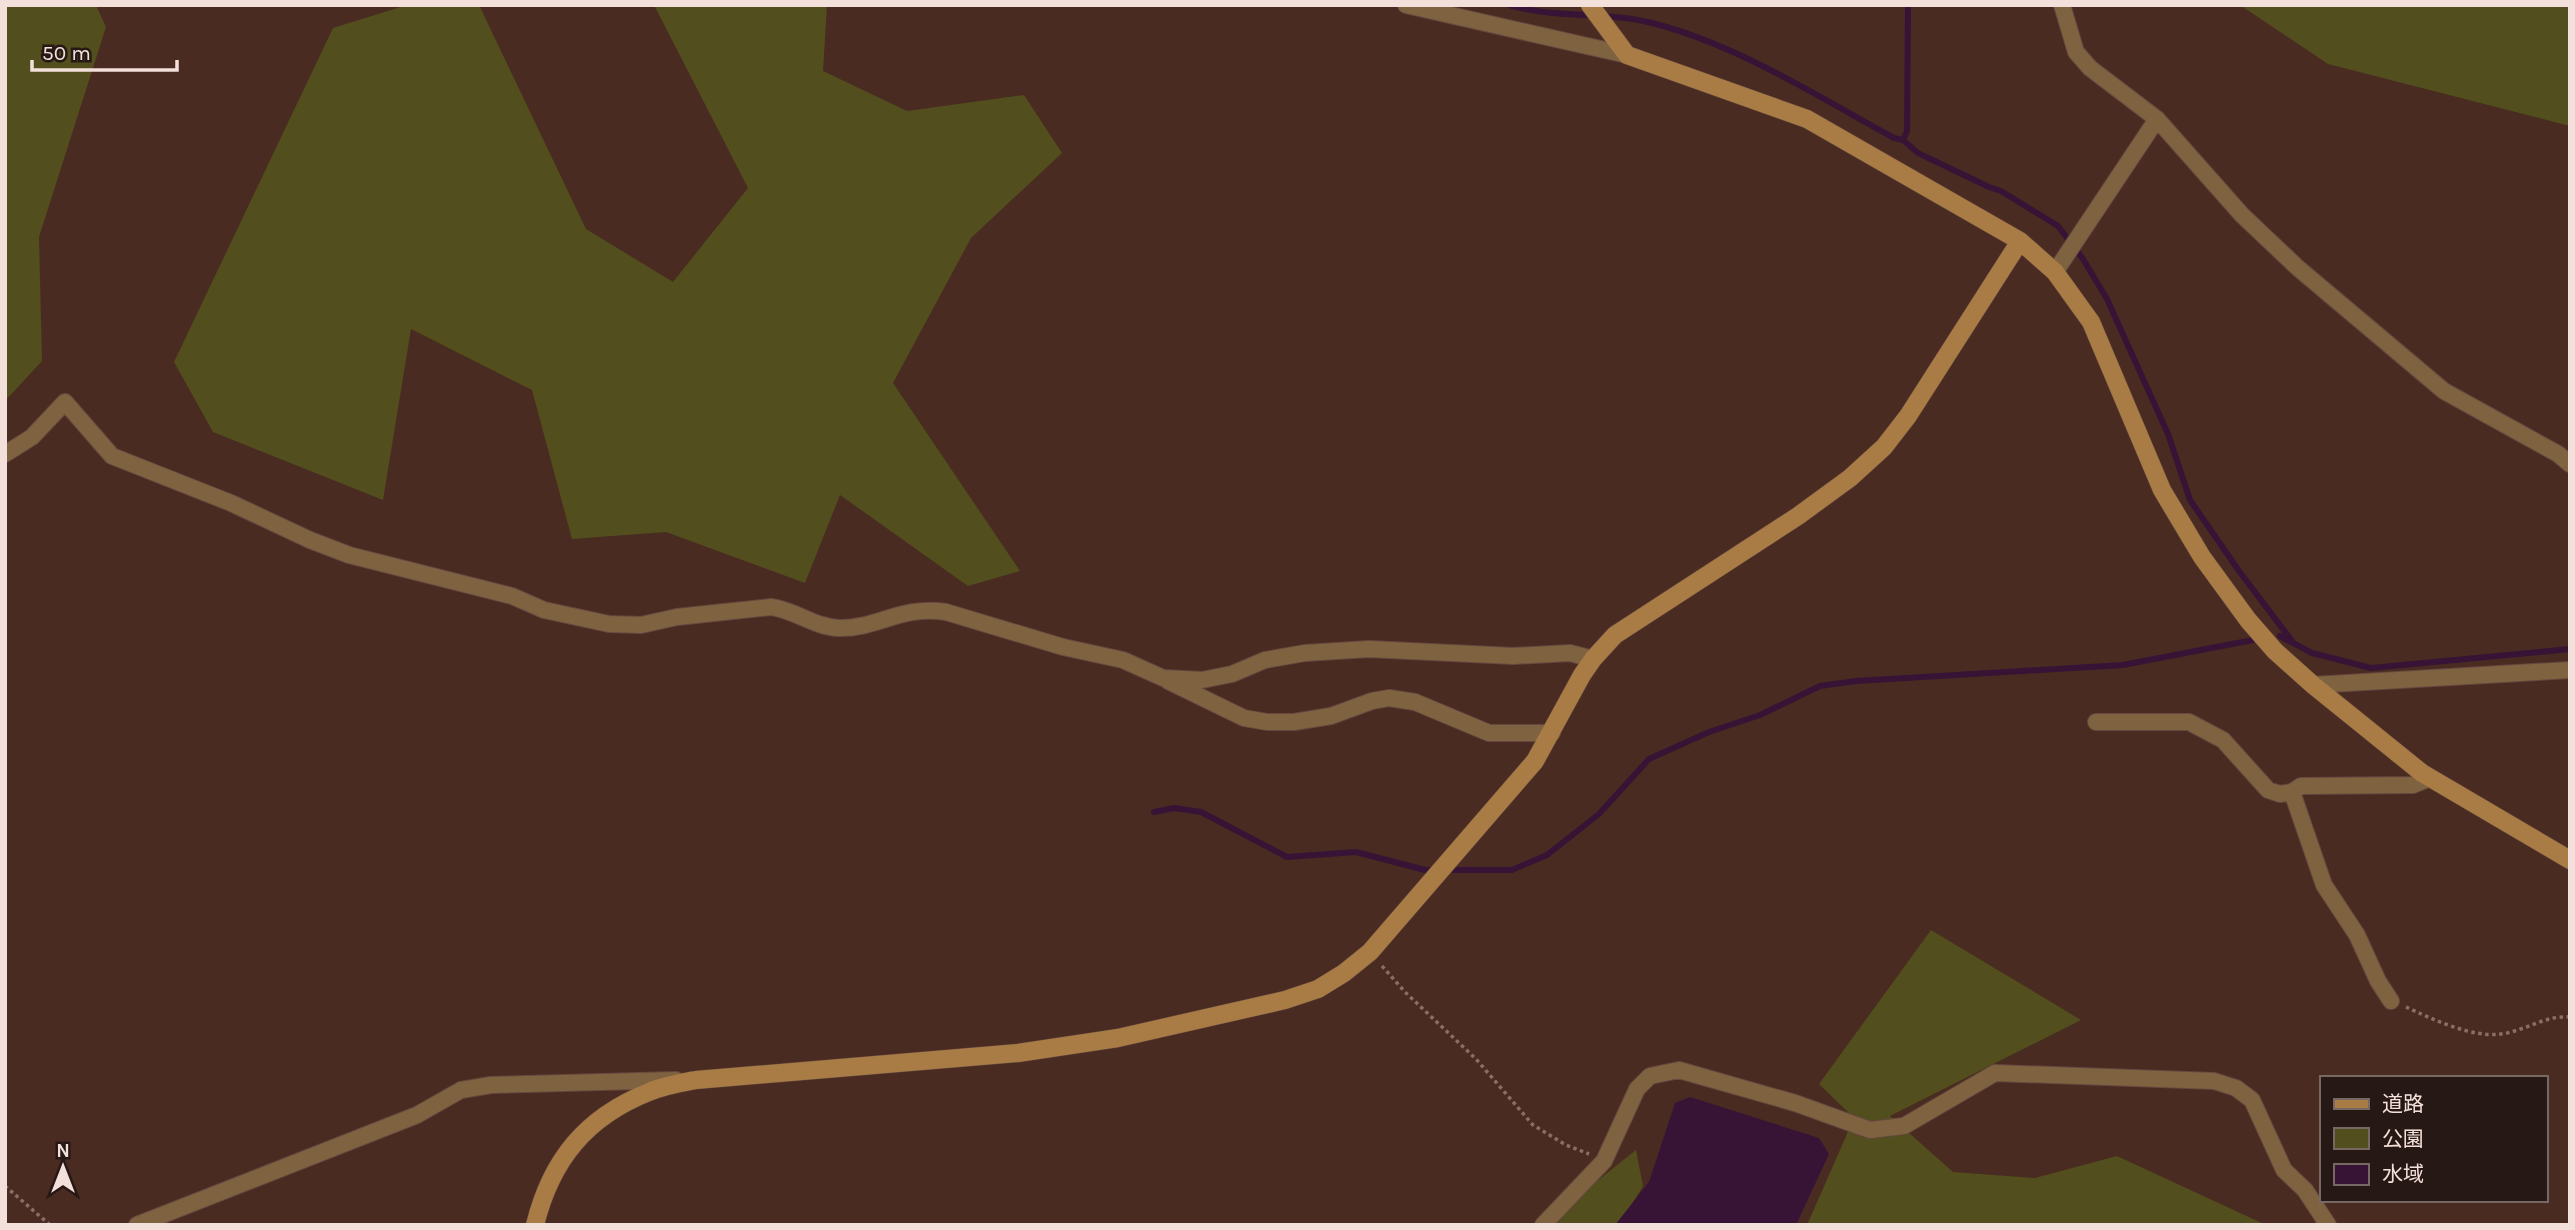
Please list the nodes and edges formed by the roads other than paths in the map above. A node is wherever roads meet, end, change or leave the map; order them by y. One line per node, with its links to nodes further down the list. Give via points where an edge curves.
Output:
1 (1406, 5): 4 (street)
2 (1590, 5): 4 (street)
3 (2062, 5): 5 (street, via 2076,52)
4 (1627, 55): 6 (street, via 1807,119)
5 (2157, 119): 7 (street); 9 (street, via 2242,215 2444,391)
6 (2020, 241): 7 (street); 10 (street, via 1884,447 1798,516 1624,629)
7 (2059, 265): 13 (street, via 2091,321 2162,490 2202,557 2248,620)
8 (5, 454): 12 (street, via 32,438 65,402 112,456 128,464 349,555 512,596 544,610 626,626 771,607 838,628 927,609 1123,660)
9 (2570, 464)
10 (1593, 659): 12 (street, via 1570,653 1513,656 1369,649 1265,660 1202,680); 15 (street)
11 (2570, 670): 13 (street)
12 (1163, 678): 15 (street, via 1244,718 1267,722 1331,716 1389,698 1415,702 1489,733)
13 (2313, 685): 16 (street)
14 (2096, 722): 17 (street, via 2189,722 2223,740 2268,790)
15 (1552, 733): 20 (street, via 1535,761 1370,952 1318,989 1118,1038 1018,1053)
16 (2430, 778): 17 (street, via 2413,785 2301,786); 18 (street)
17 (2292, 792): 19 (street, via 2323,885 2357,935)
18 (2570, 860)
19 (2391, 1001)
20 (696, 1080): 21 (street, via 491,1085 461,1090 417,1115); 22 (street, via 651,1091 591,1125 555,1169)
21 (137, 1225)
22 (534, 1225)
23 (1543, 1225): 24 (street, via 1604,1161 1637,1089 1650,1076 1679,1070 1870,1130 1904,1126 1995,1073 2214,1081 2236,1088 2252,1100 2284,1170 2305,1190)
24 (2328, 1225)

